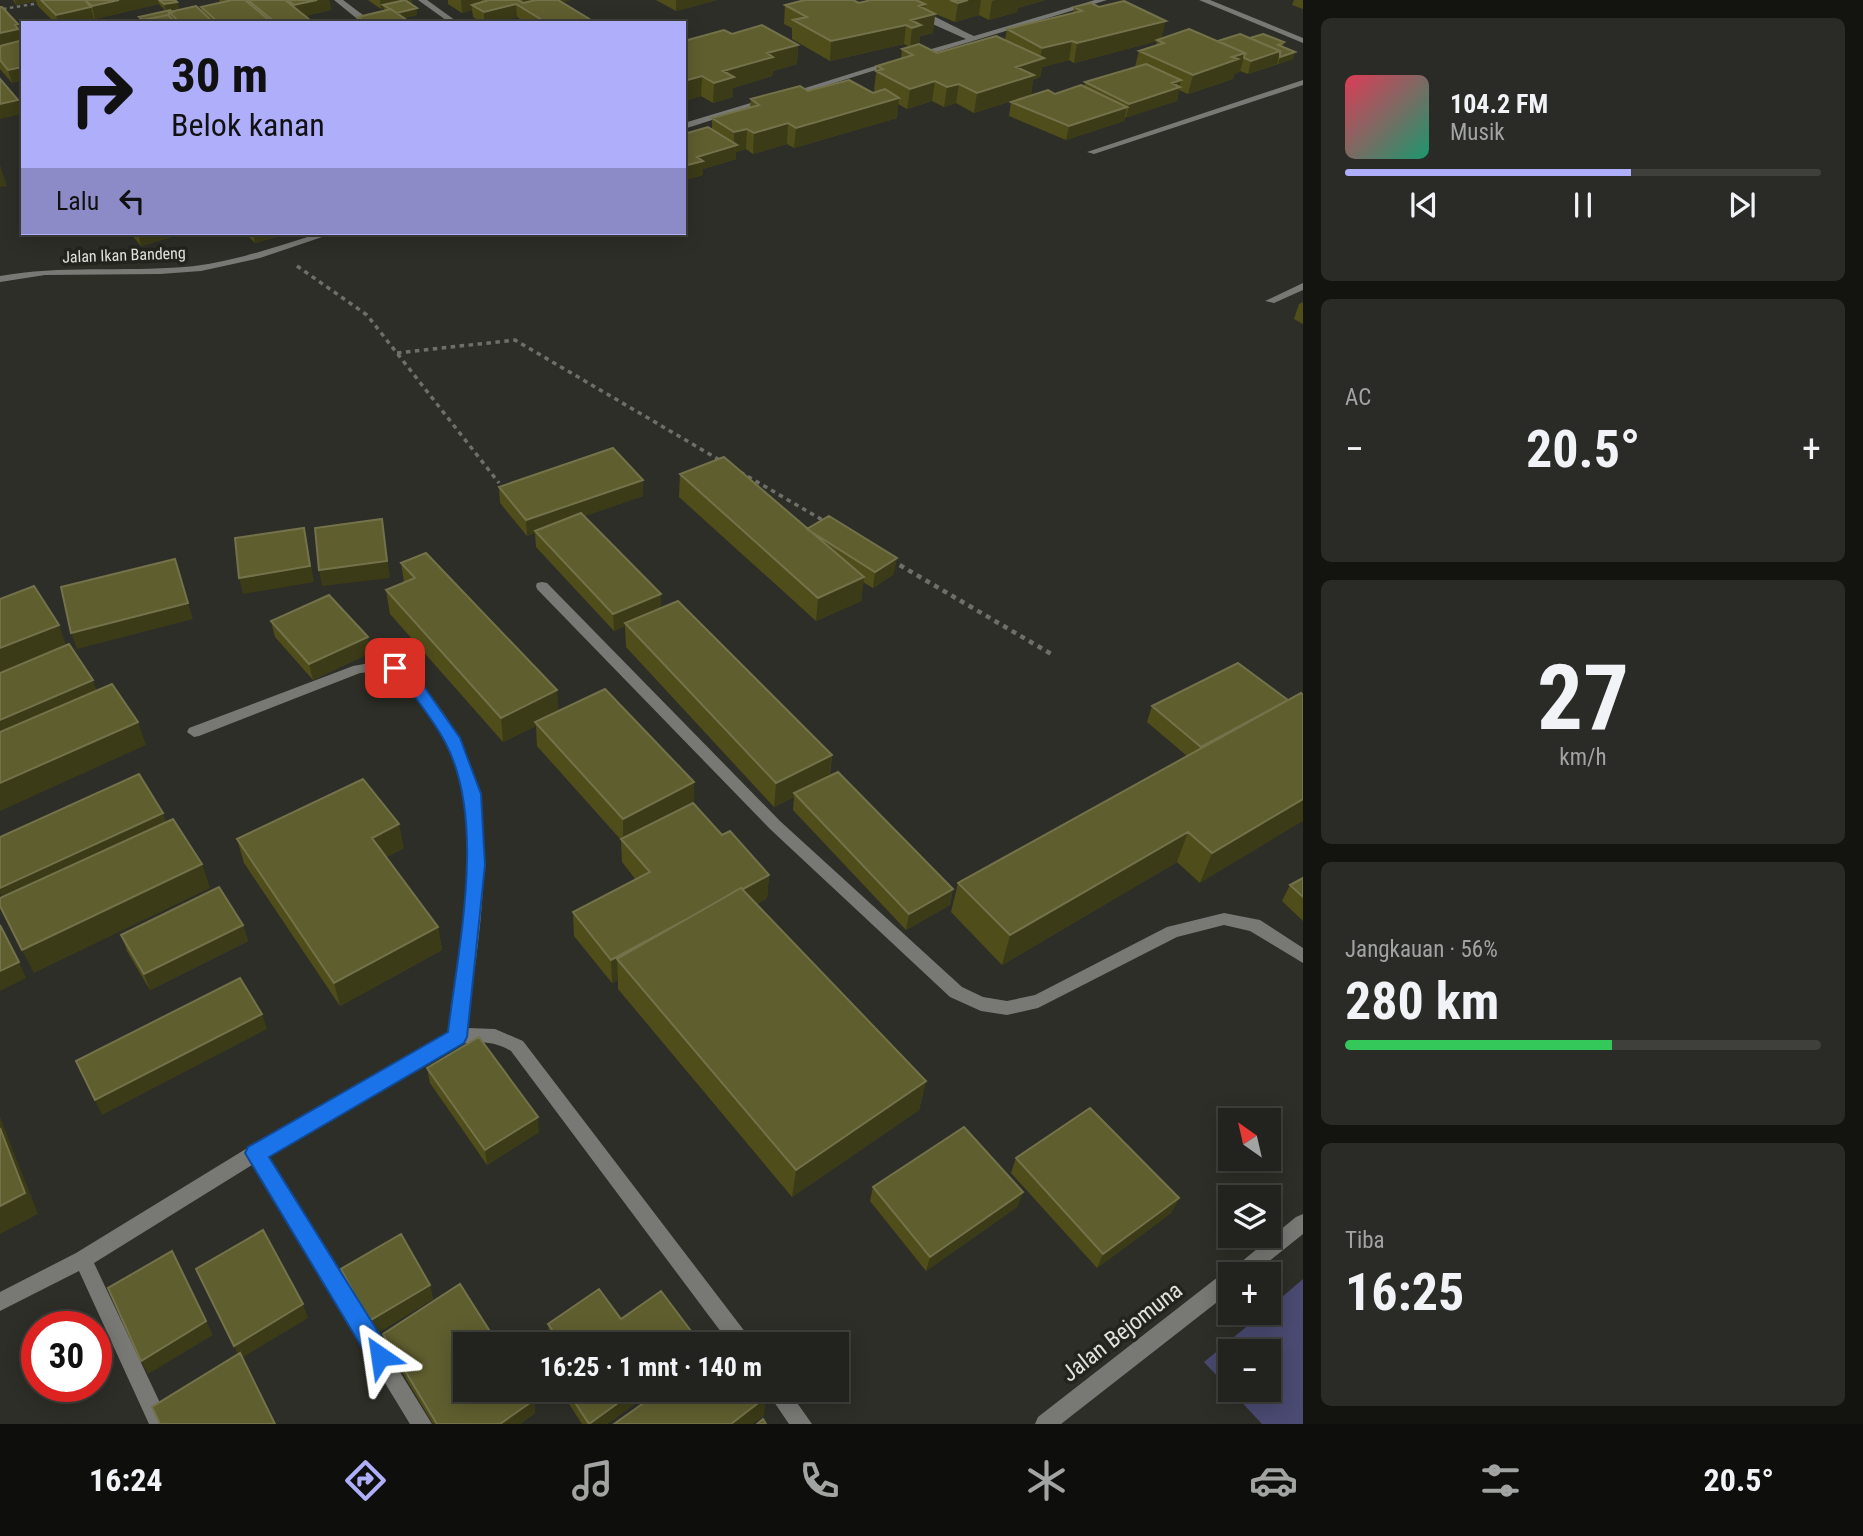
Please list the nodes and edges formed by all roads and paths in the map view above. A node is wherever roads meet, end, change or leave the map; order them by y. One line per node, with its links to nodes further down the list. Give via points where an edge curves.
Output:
1 (338, 0): 8 (street)
2 (422, 0): 9 (street)
3 (883, 0): 10 (street)
4 (1103, 0): 10 (street)
5 (1203, 0): 11 (street)
6 (50, 1): 7 (path)
7 (3, 9)
8 (369, 21)
9 (452, 21)
10 (973, 39): 13 (street)
11 (1303, 41)
12 (1303, 82): 14 (street)
13 (686, 125)
14 (1091, 152)
15 (322, 235): 16 (street, Jalan Ikan Bandeng)
16 (273, 250): 17 (street, Jalan Ikan Bandeng, via 187,270 68,271); 20 (path, via 368,315)
17 (0, 279)
18 (1303, 286): 19 (street)
19 (1270, 301)
20 (397, 353): 21 (path); 22 (path, via 515,340)
21 (499, 483)
22 (826, 522)
23 (886, 557): 25 (path)
24 (542, 586): 27 (street, via 775,825 956,992 981,1004 1007,1008 1038,1001 1173,932 1224,919 1254,925)
25 (1053, 655)
26 (194, 732): 28 (street, via 358,669 381,666 406,672 454,742 472,794 476,865)
27 (1303, 956)
28 (457, 1037): 29 (street); 35 (street, via 484,1033 502,1036 517,1046)
29 (255, 1153): 31 (street); 38 (street)
30 (1303, 1223): 32 (street)
31 (83, 1259): 34 (street); 37 (street)
32 (1255, 1262)
33 (1218, 1289): 40 (street, Jalan Bejomuna)
34 (0, 1302)
35 (733, 1332)
36 (785, 1402): 39 (street)
37 (160, 1424)
38 (422, 1424)
39 (802, 1424)
40 (1045, 1424)

